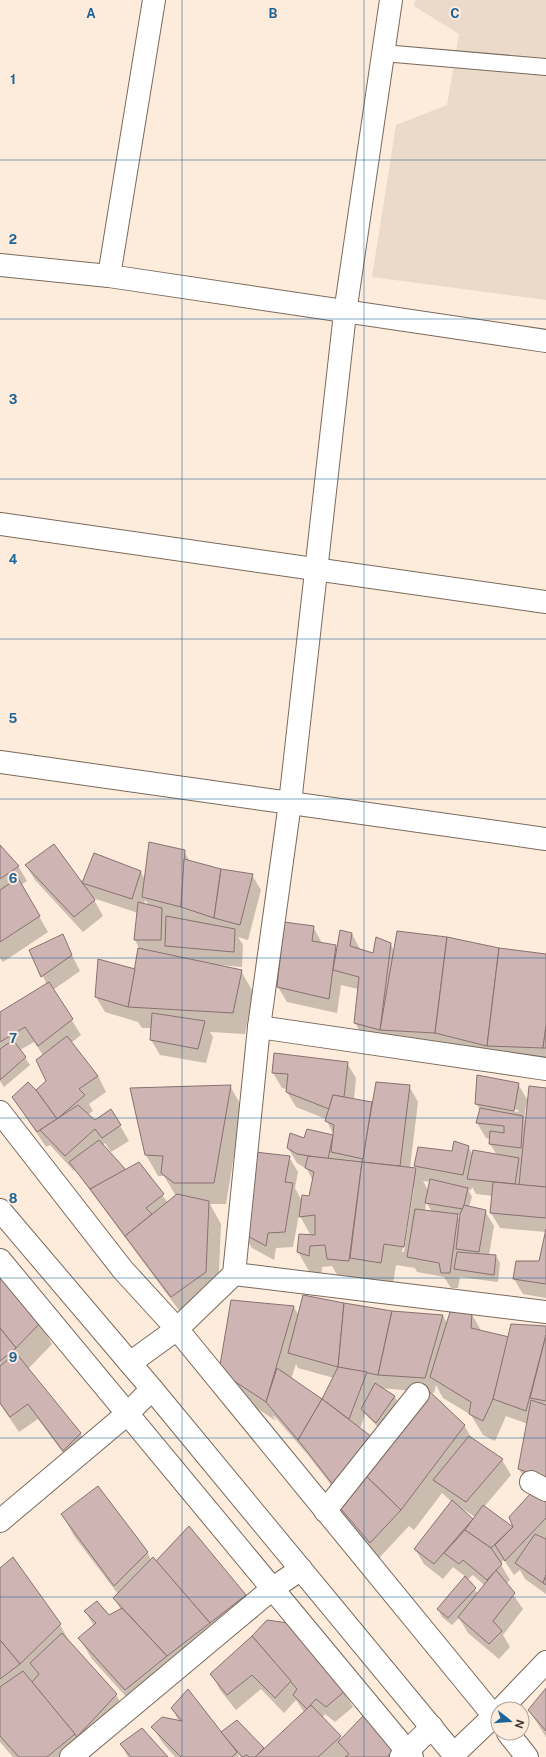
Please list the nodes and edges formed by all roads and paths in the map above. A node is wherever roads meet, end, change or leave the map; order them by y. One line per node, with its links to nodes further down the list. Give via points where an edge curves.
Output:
1 (154, 0): 6 (street)
2 (391, 0): 3 (street)
3 (383, 53): 4 (lane); 7 (street)
4 (546, 68)
5 (0, 265): 6 (street)
6 (109, 276): 7 (street)
7 (345, 313): 8 (street); 10 (street)
8 (546, 341)
9 (0, 524): 10 (street)
10 (315, 569): 11 (street); 13 (street)
11 (546, 602)
12 (0, 762): 13 (street)
13 (290, 803): 14 (street); 15 (street)
14 (546, 839)
15 (259, 1027): 16 (street); 20 (street)
16 (546, 1069)
17 (0, 1112): 22 (street, via 123,1270)
18 (0, 1210): 23 (street)
19 (0, 1260): 26 (street)
20 (234, 1274): 21 (street); 22 (street)
21 (546, 1312)
22 (177, 1329): 23 (street); 27 (street)
23 (130, 1363): 24 (street)
24 (152, 1389): 26 (street); 29 (street)
25 (418, 1394): 27 (street)
26 (127, 1414): 28 (street); 30 (street)
27 (325, 1511): 33 (street)
28 (0, 1521)
29 (301, 1569): 30 (street); 35 (street)
30 (272, 1589): 37 (street); 39 (street)
31 (546, 1662): 32 (street)
32 (511, 1701)
33 (490, 1706)
34 (490, 1723): 38 (street)
35 (432, 1727): 37 (street); 38 (street)
36 (514, 1741): 40 (street)
37 (407, 1755)
38 (455, 1756)
39 (71, 1757)
40 (527, 1757)

